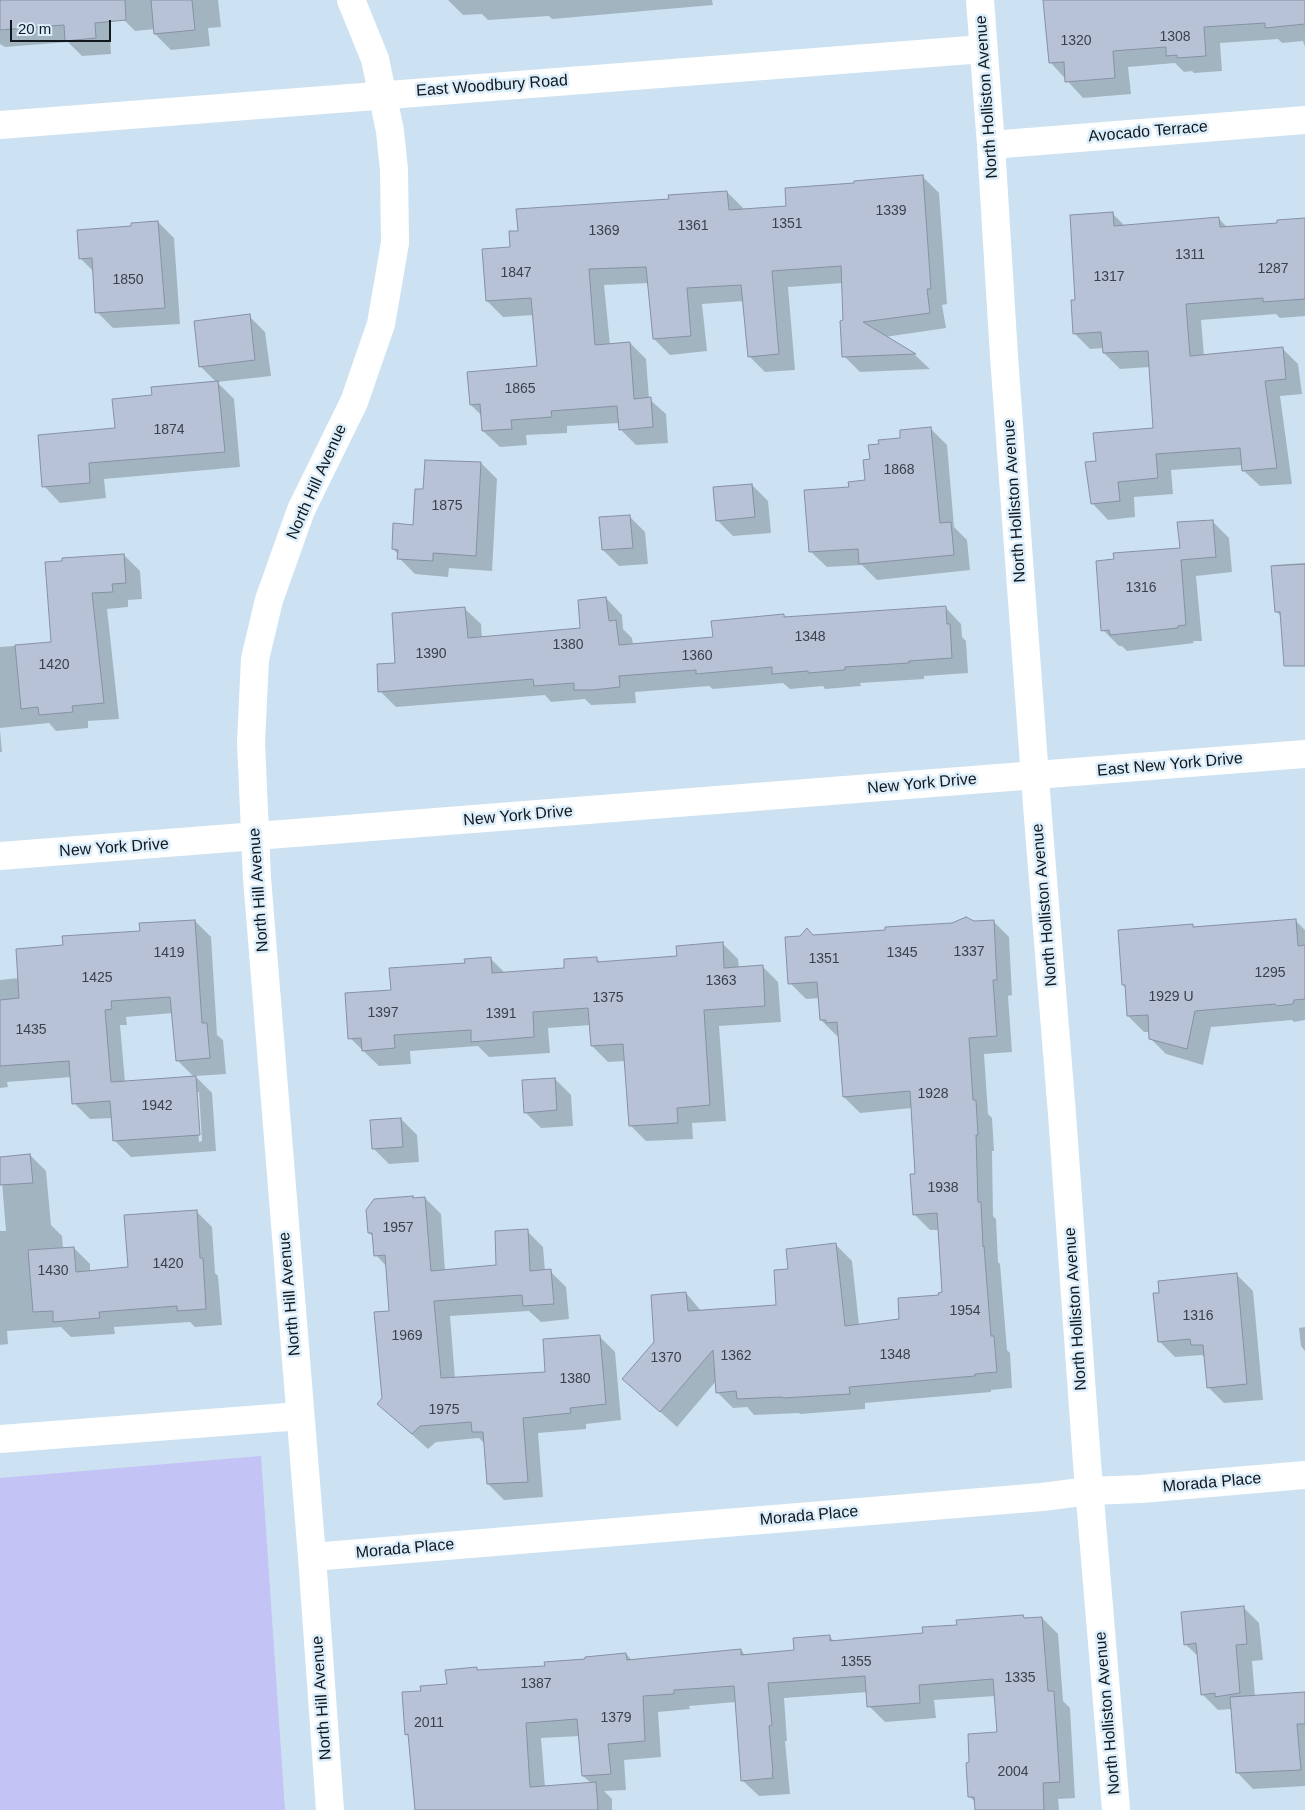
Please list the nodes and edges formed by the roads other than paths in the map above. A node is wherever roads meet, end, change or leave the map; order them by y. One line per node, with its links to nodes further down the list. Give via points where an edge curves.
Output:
1 (351, 0): 4 (street, North Hill Avenue, via 375,59)
2 (980, 0): 3 (street, North Holliston Avenue)
3 (983, 49): 4 (street, East Woodbury Road); 7 (street, North Holliston Avenue)
4 (383, 95): 6 (street, East Woodbury Road); 10 (street, North Hill Avenue, via 394,170 395,243 381,324 354,402 302,510 269,600 255,659 251,742)
5 (1305, 120): 7 (street, Avocado Terrace)
6 (0, 125)
7 (991, 145): 9 (street, North Holliston Avenue)
8 (1305, 754): 9 (street, East New York Drive)
9 (1036, 776): 10 (street, New York Drive); 15 (street, North Holliston Avenue)
10 (254, 837): 11 (street, New York Drive); 12 (street, North Hill Avenue)
11 (0, 856)
12 (300, 1416): 13 (street); 16 (street, North Hill Avenue)
13 (0, 1439)
14 (1305, 1476): 15 (street, Morada Place)
15 (1089, 1492): 16 (street, Morada Place); 18 (street, North Holliston Avenue)
16 (312, 1556): 17 (street, North Hill Avenue)
17 (330, 1810)
18 (1116, 1810)

